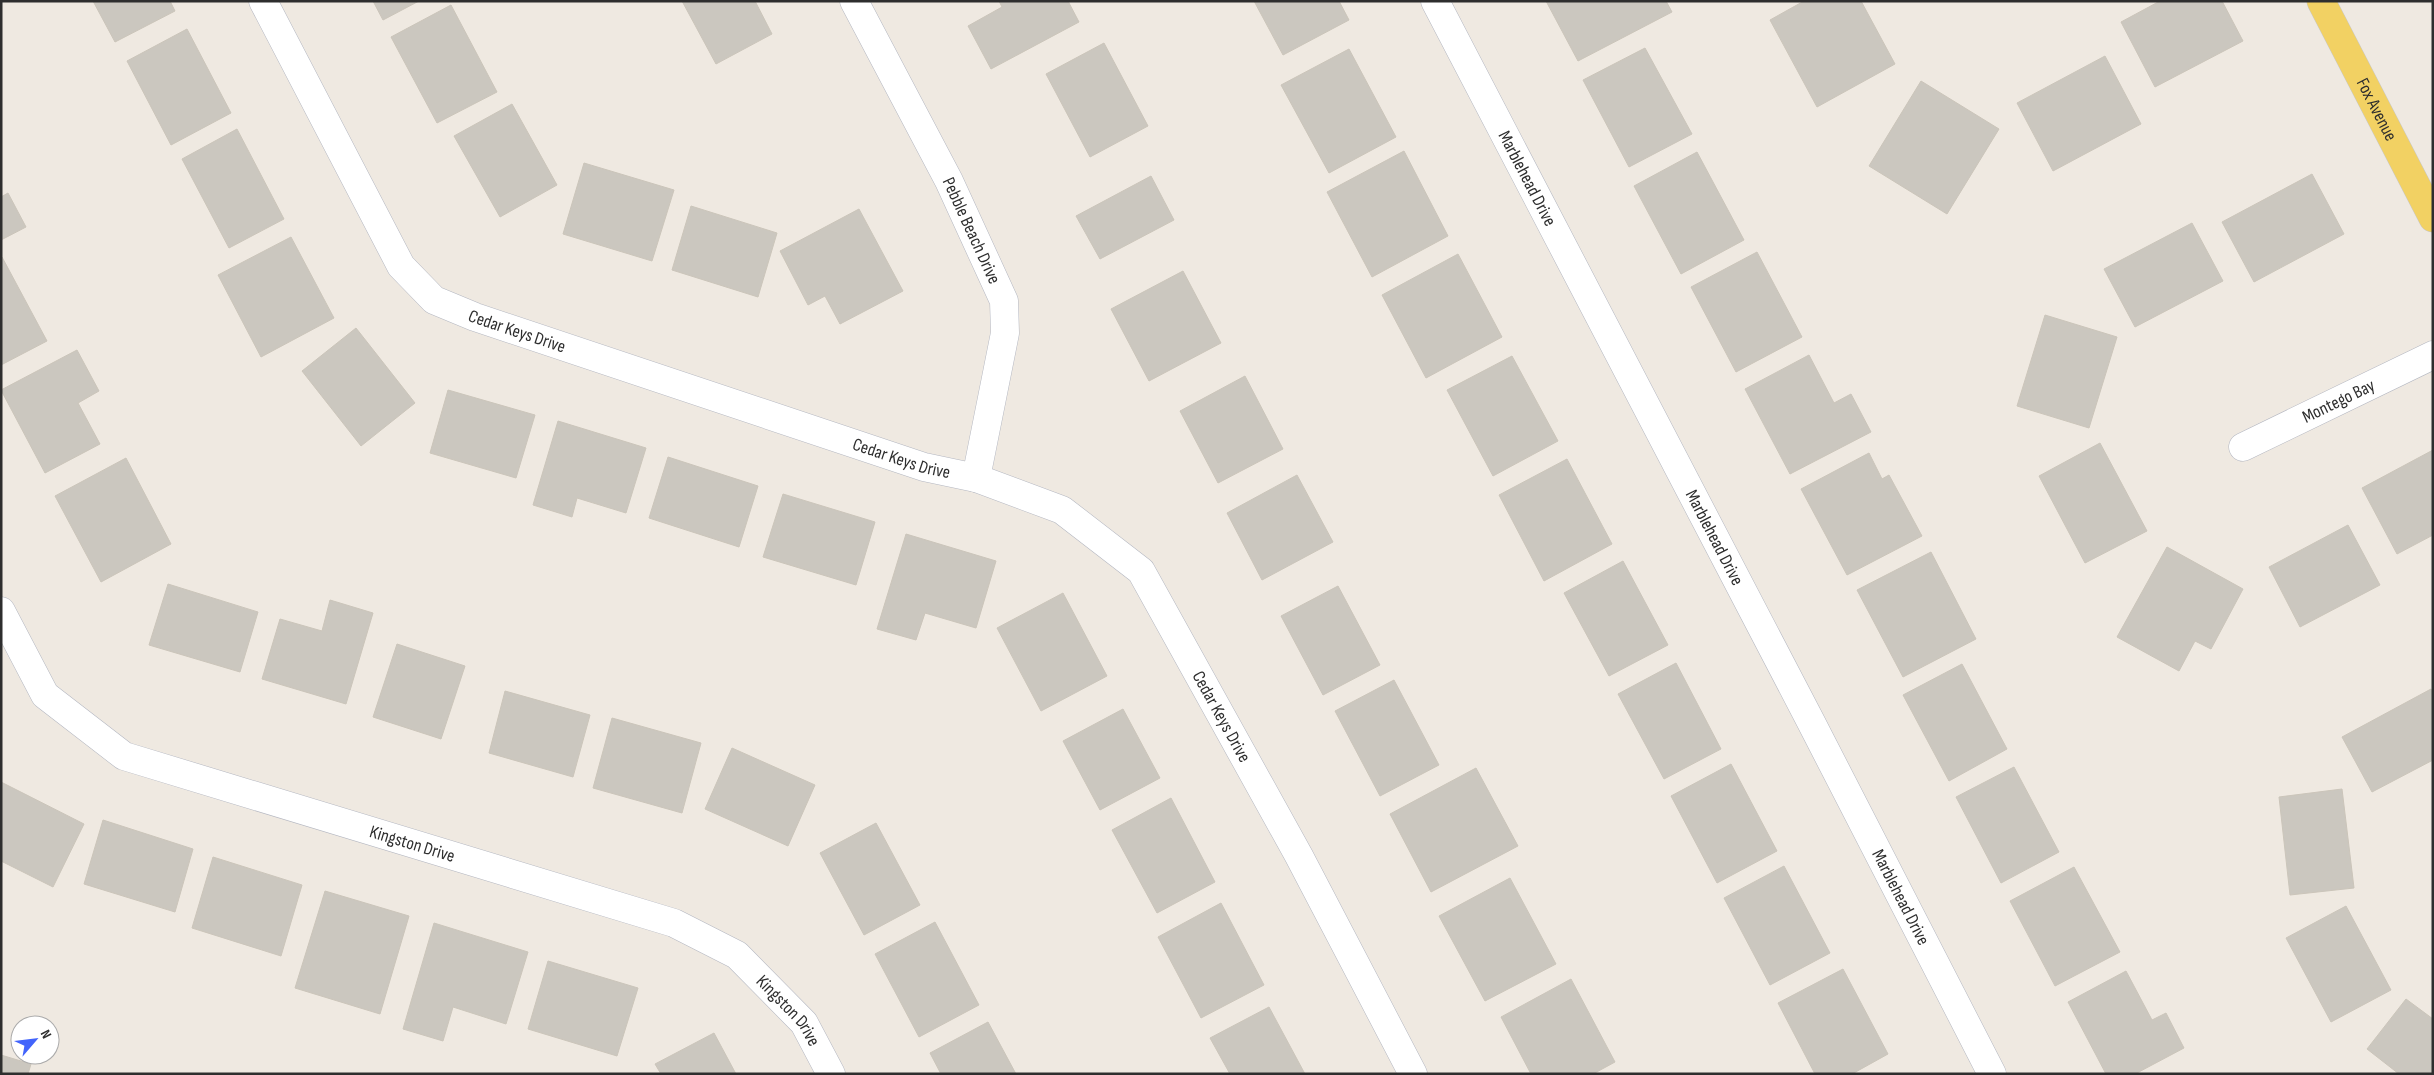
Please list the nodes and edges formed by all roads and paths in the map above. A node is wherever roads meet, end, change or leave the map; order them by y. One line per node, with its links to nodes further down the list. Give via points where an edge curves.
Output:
1 (263, 1): 8 (street, Cedar Keys Drive, via 401,266 434,300 475,317 924,467)
2 (854, 1): 8 (street, Pebble Beach Drive, via 949,181 1004,301 1006,333)
3 (1435, 1): 12 (street, Marblehead Drive)
4 (2321, 1): 5 (main road, Fox Avenue)
5 (2433, 218)
6 (2433, 355): 7 (street, Montego Bay)
7 (2243, 446)
8 (976, 478): 11 (street, Cedar Keys Drive, via 1062,510 1141,572 1299,856)
9 (1, 611): 10 (street, Kingston Drive, via 45,695 124,756 674,923 737,954 804,1023)
10 (830, 1074)
11 (1413, 1074)
12 (1992, 1074)

